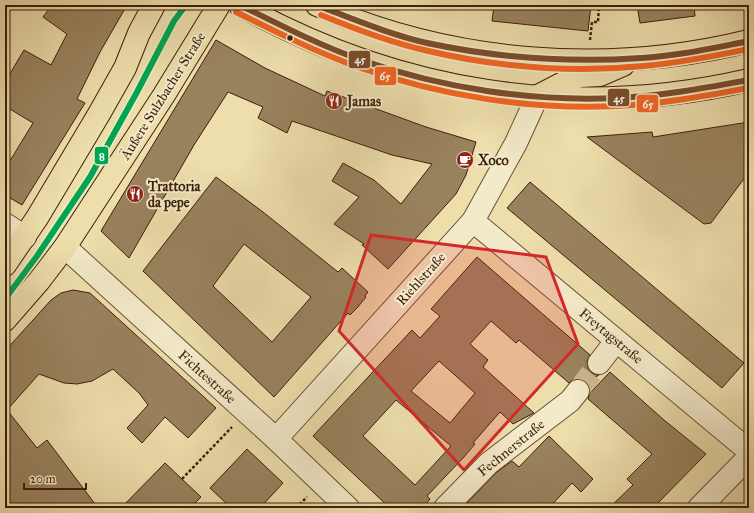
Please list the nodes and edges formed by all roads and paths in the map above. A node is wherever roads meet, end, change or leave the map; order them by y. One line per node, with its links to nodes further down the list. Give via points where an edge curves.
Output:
1 (154, 5): 13 (main road, via 114,88)
2 (219, 5): 14 (main road, Äußere Sulzbacher Straße)
3 (240, 5): 10 (main road, via 305,38 382,67 449,84)
4 (317, 5): 8 (main road, via 385,30 466,50 569,60)
5 (599, 5): 7 (path, via 598,22 592,22)
6 (749, 41): 8 (main road, via 706,51)
7 (590, 42)
8 (638, 59): 10 (main road, via 600,75 580,76)
9 (749, 80): 10 (main road, via 651,96 597,99)
10 (537, 97): 11 (street, Riehlstraße, via 516,143)
11 (473, 221): 17 (street, Freytagstraße); 21 (street, Riehlstraße)
12 (5, 224): 13 (street)
13 (25, 237): 15 (main road)
14 (65, 247): 16 (main road, Äußere Sulzbacher Straße); 20 (street, Fichtestraße)
15 (5, 265)
16 (5, 320)
17 (616, 341): 18 (street); 22 (street, Freytagstraße)
18 (599, 363)
19 (578, 391): 26 (street, Fechnerstraße, via 570,401 489,463)
20 (246, 412): 21 (street, Fichtestraße); 24 (path)
21 (276, 439): 25 (street, Fichtestraße)
22 (749, 451)
23 (749, 457): 27 (street)
24 (182, 479)
25 (348, 508)
26 (445, 508)
27 (699, 508)

